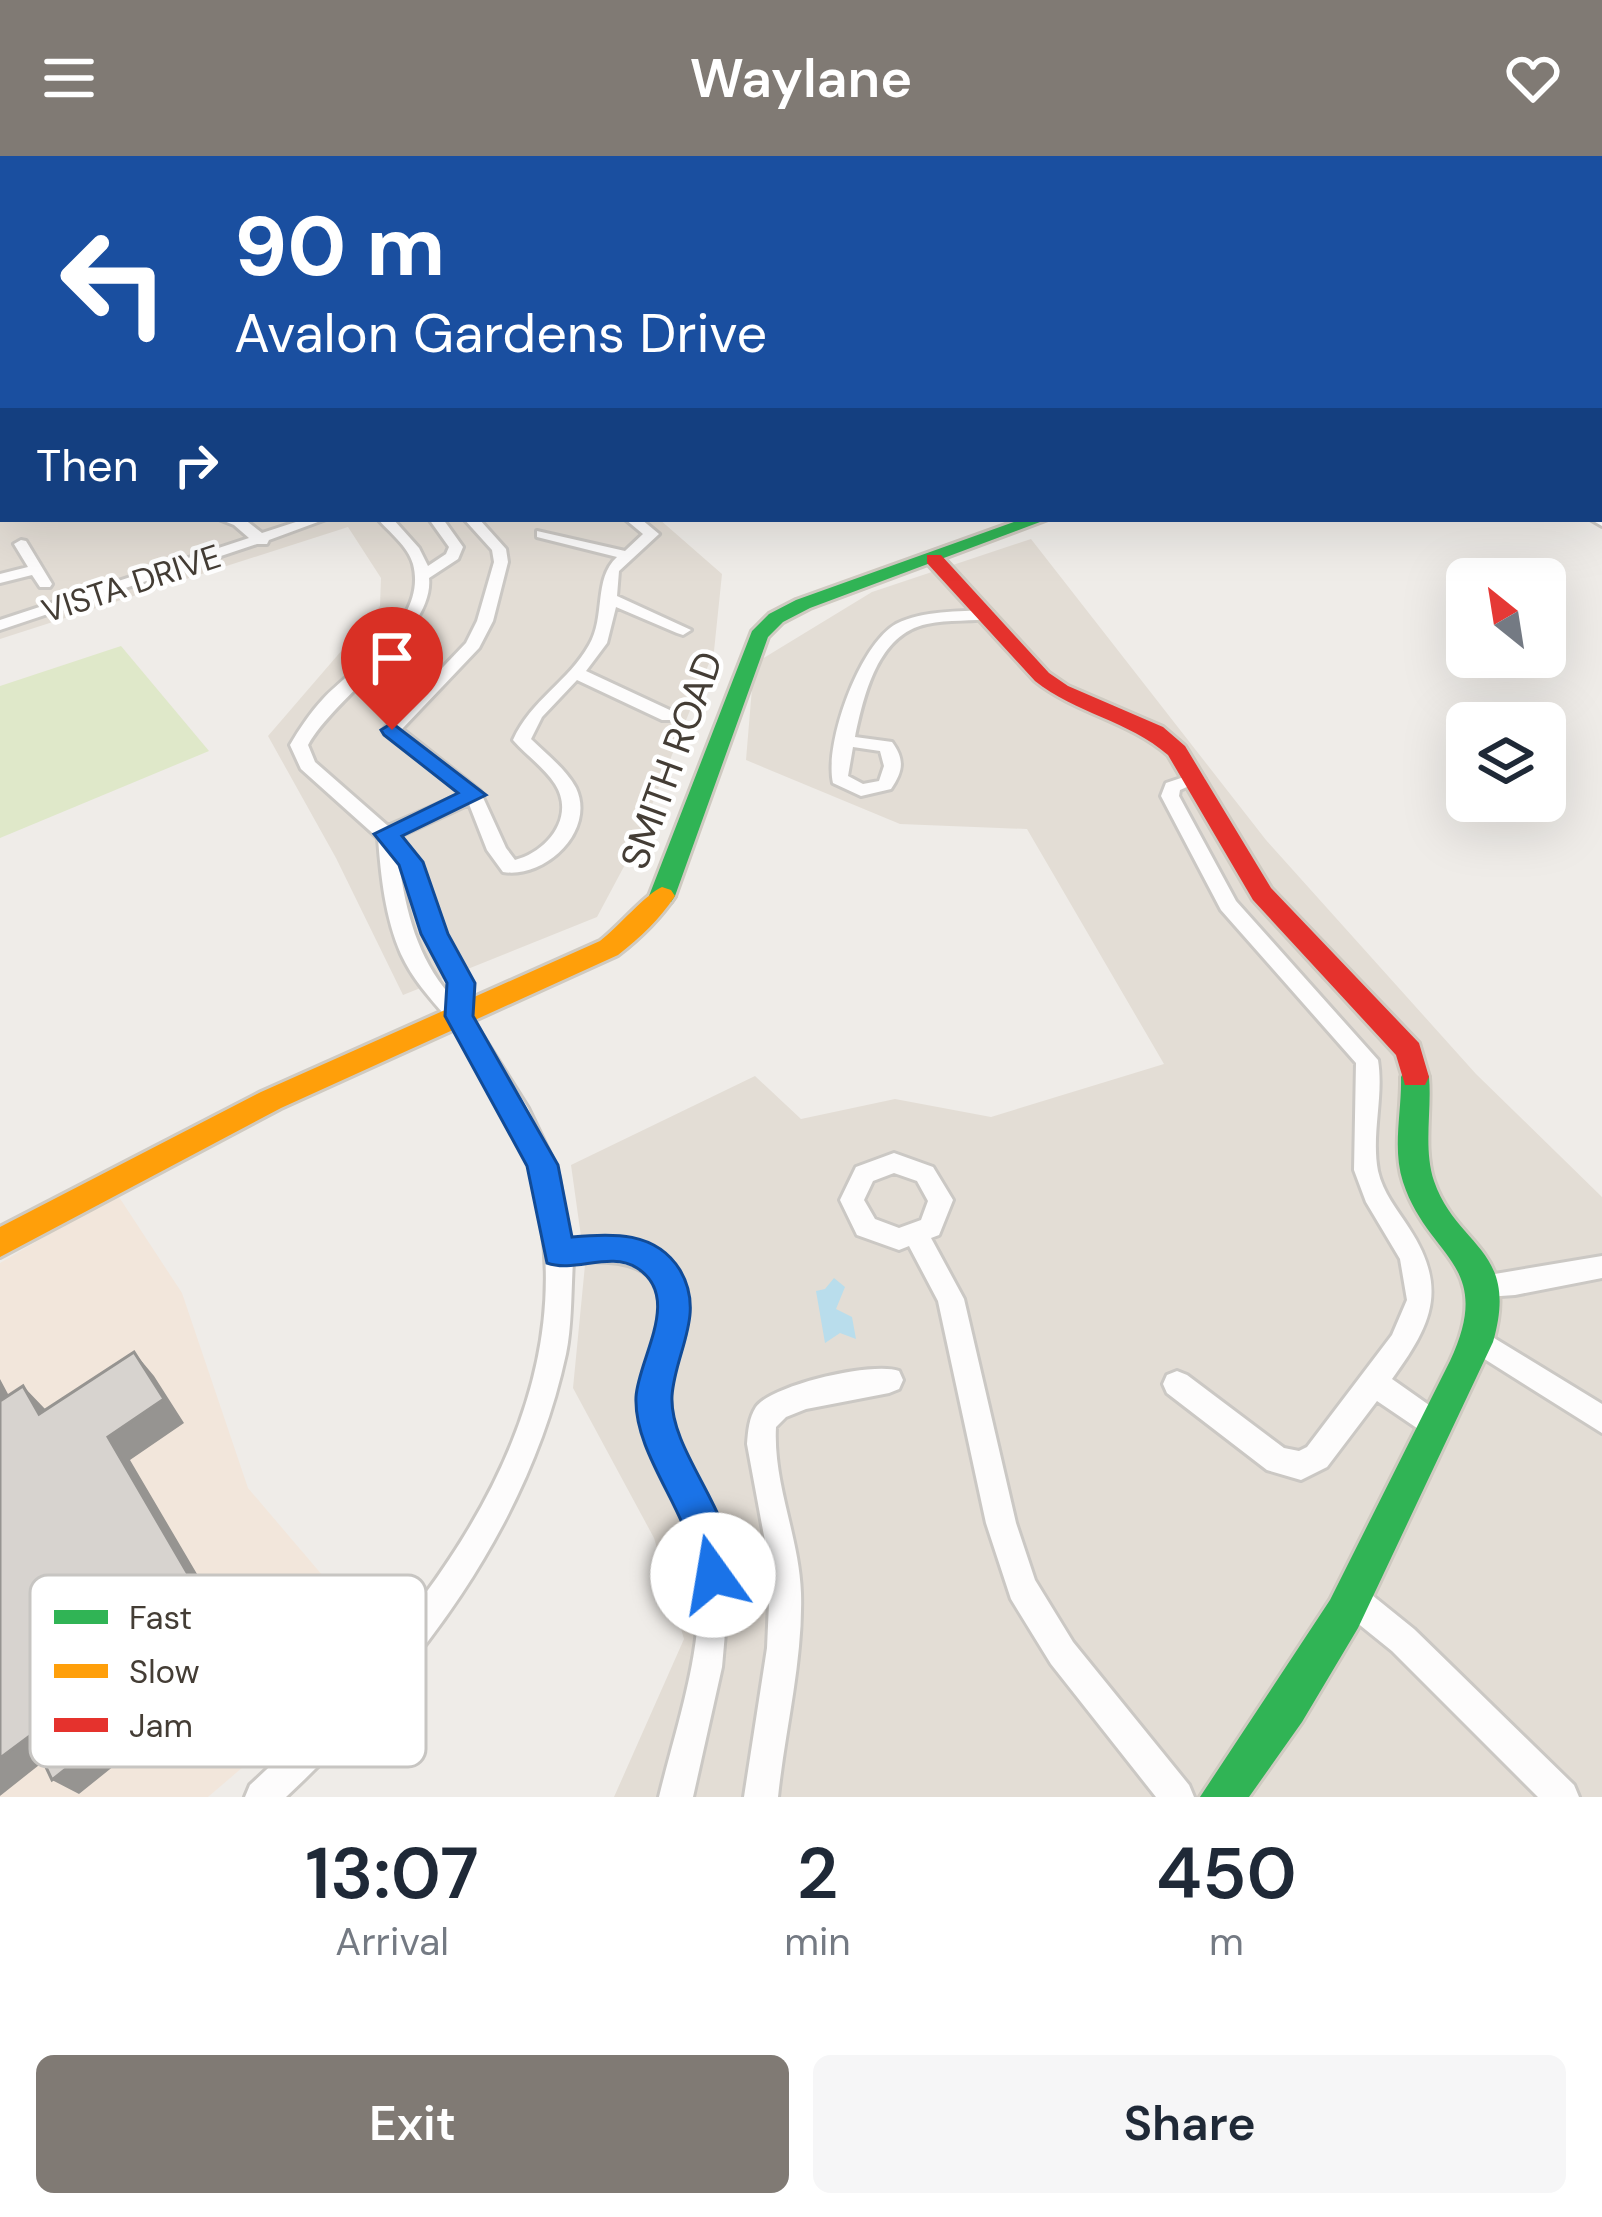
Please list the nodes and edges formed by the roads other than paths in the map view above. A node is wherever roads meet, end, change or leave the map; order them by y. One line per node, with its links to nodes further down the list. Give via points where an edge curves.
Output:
1 (238, 522): 9 (street, VISTA DRIVE)
2 (312, 522): 9 (street, VISTA DRIVE)
3 (388, 522): 15 (street, via 419,558)
4 (438, 522): 15 (street, via 454,556)
5 (474, 522): 27 (street, via 501,562 485,621 473,645 392,730)
6 (636, 522): 11 (street, via 652,534)
7 (1031, 522): 13 (street, SMITH ROAD)
8 (542, 534): 11 (street)
9 (262, 541): 12 (street, VISTA DRIVE)
10 (21, 544): 14 (street)
11 (625, 555): 19 (street, via 612,570)
12 (203, 559): 16 (street, via 188,556); 21 (street, VISTA DRIVE)
13 (934, 559): 20 (street); 29 (street, SMITH ROAD, via 776,618 758,635 659,906 609,948)
14 (35, 569): 17 (street); 18 (street)
15 (423, 575): 28 (street, via 422,595 397,637 316,714 299,746 307,765)
16 (115, 578)
17 (0, 579)
18 (45, 584)
19 (609, 598): 22 (street); 23 (street, via 605,629)
20 (988, 615): 25 (street, via 895,632 859,686); 26 (street, via 1042,677 1155,731)
21 (0, 625)
22 (682, 630)
23 (574, 672): 24 (street); 27 (street, via 522,740 567,789 561,841 527,867 510,867)
24 (668, 716)
25 (846, 741)
26 (1196, 779): 34 (street, via 1262,894 1409,1051 1419,1078 1419,1187); 37 (street, via 1172,787 1170,796 1213,884 1367,1060 1366,1173 1421,1286 1417,1317)
27 (475, 795): 28 (street)
28 (386, 834): 29 (street, via 394,907 410,950 437,999)
29 (459, 1016): 31 (street, SMITH ROAD, via 232,1120); 32 (street, via 543,1165)
30 (916, 1235): 49 (street, via 952,1299 1022,1588 1062,1653)
31 (0, 1243)
32 (558, 1252): 42 (street, via 616,1247 650,1258 667,1280 676,1314 654,1398 708,1539); 44 (street, via 540,1395 497,1506)
33 (1602, 1267): 34 (street)
34 (1486, 1285): 35 (street)
35 (1476, 1339): 39 (street); 40 (street)
36 (889, 1380): 41 (street, via 784,1401 766,1417 760,1440)
37 (1372, 1381): 38 (street, via 1317,1457 1301,1466 1277,1460); 40 (street)
38 (1177, 1384)
39 (1602, 1420)
40 (1436, 1427): 43 (street)
41 (784, 1564): 42 (street); 48 (street, via 788,1613)
42 (713, 1575): 47 (street, via 712,1627)
43 (1351, 1598): 50 (street, via 1269,1744); 51 (street)
44 (426, 1621)
45 (293, 1767): 46 (street)
46 (262, 1797)
47 (676, 1797)
48 (761, 1797)
49 (1177, 1797)
50 (1222, 1797)
51 (1562, 1797)

